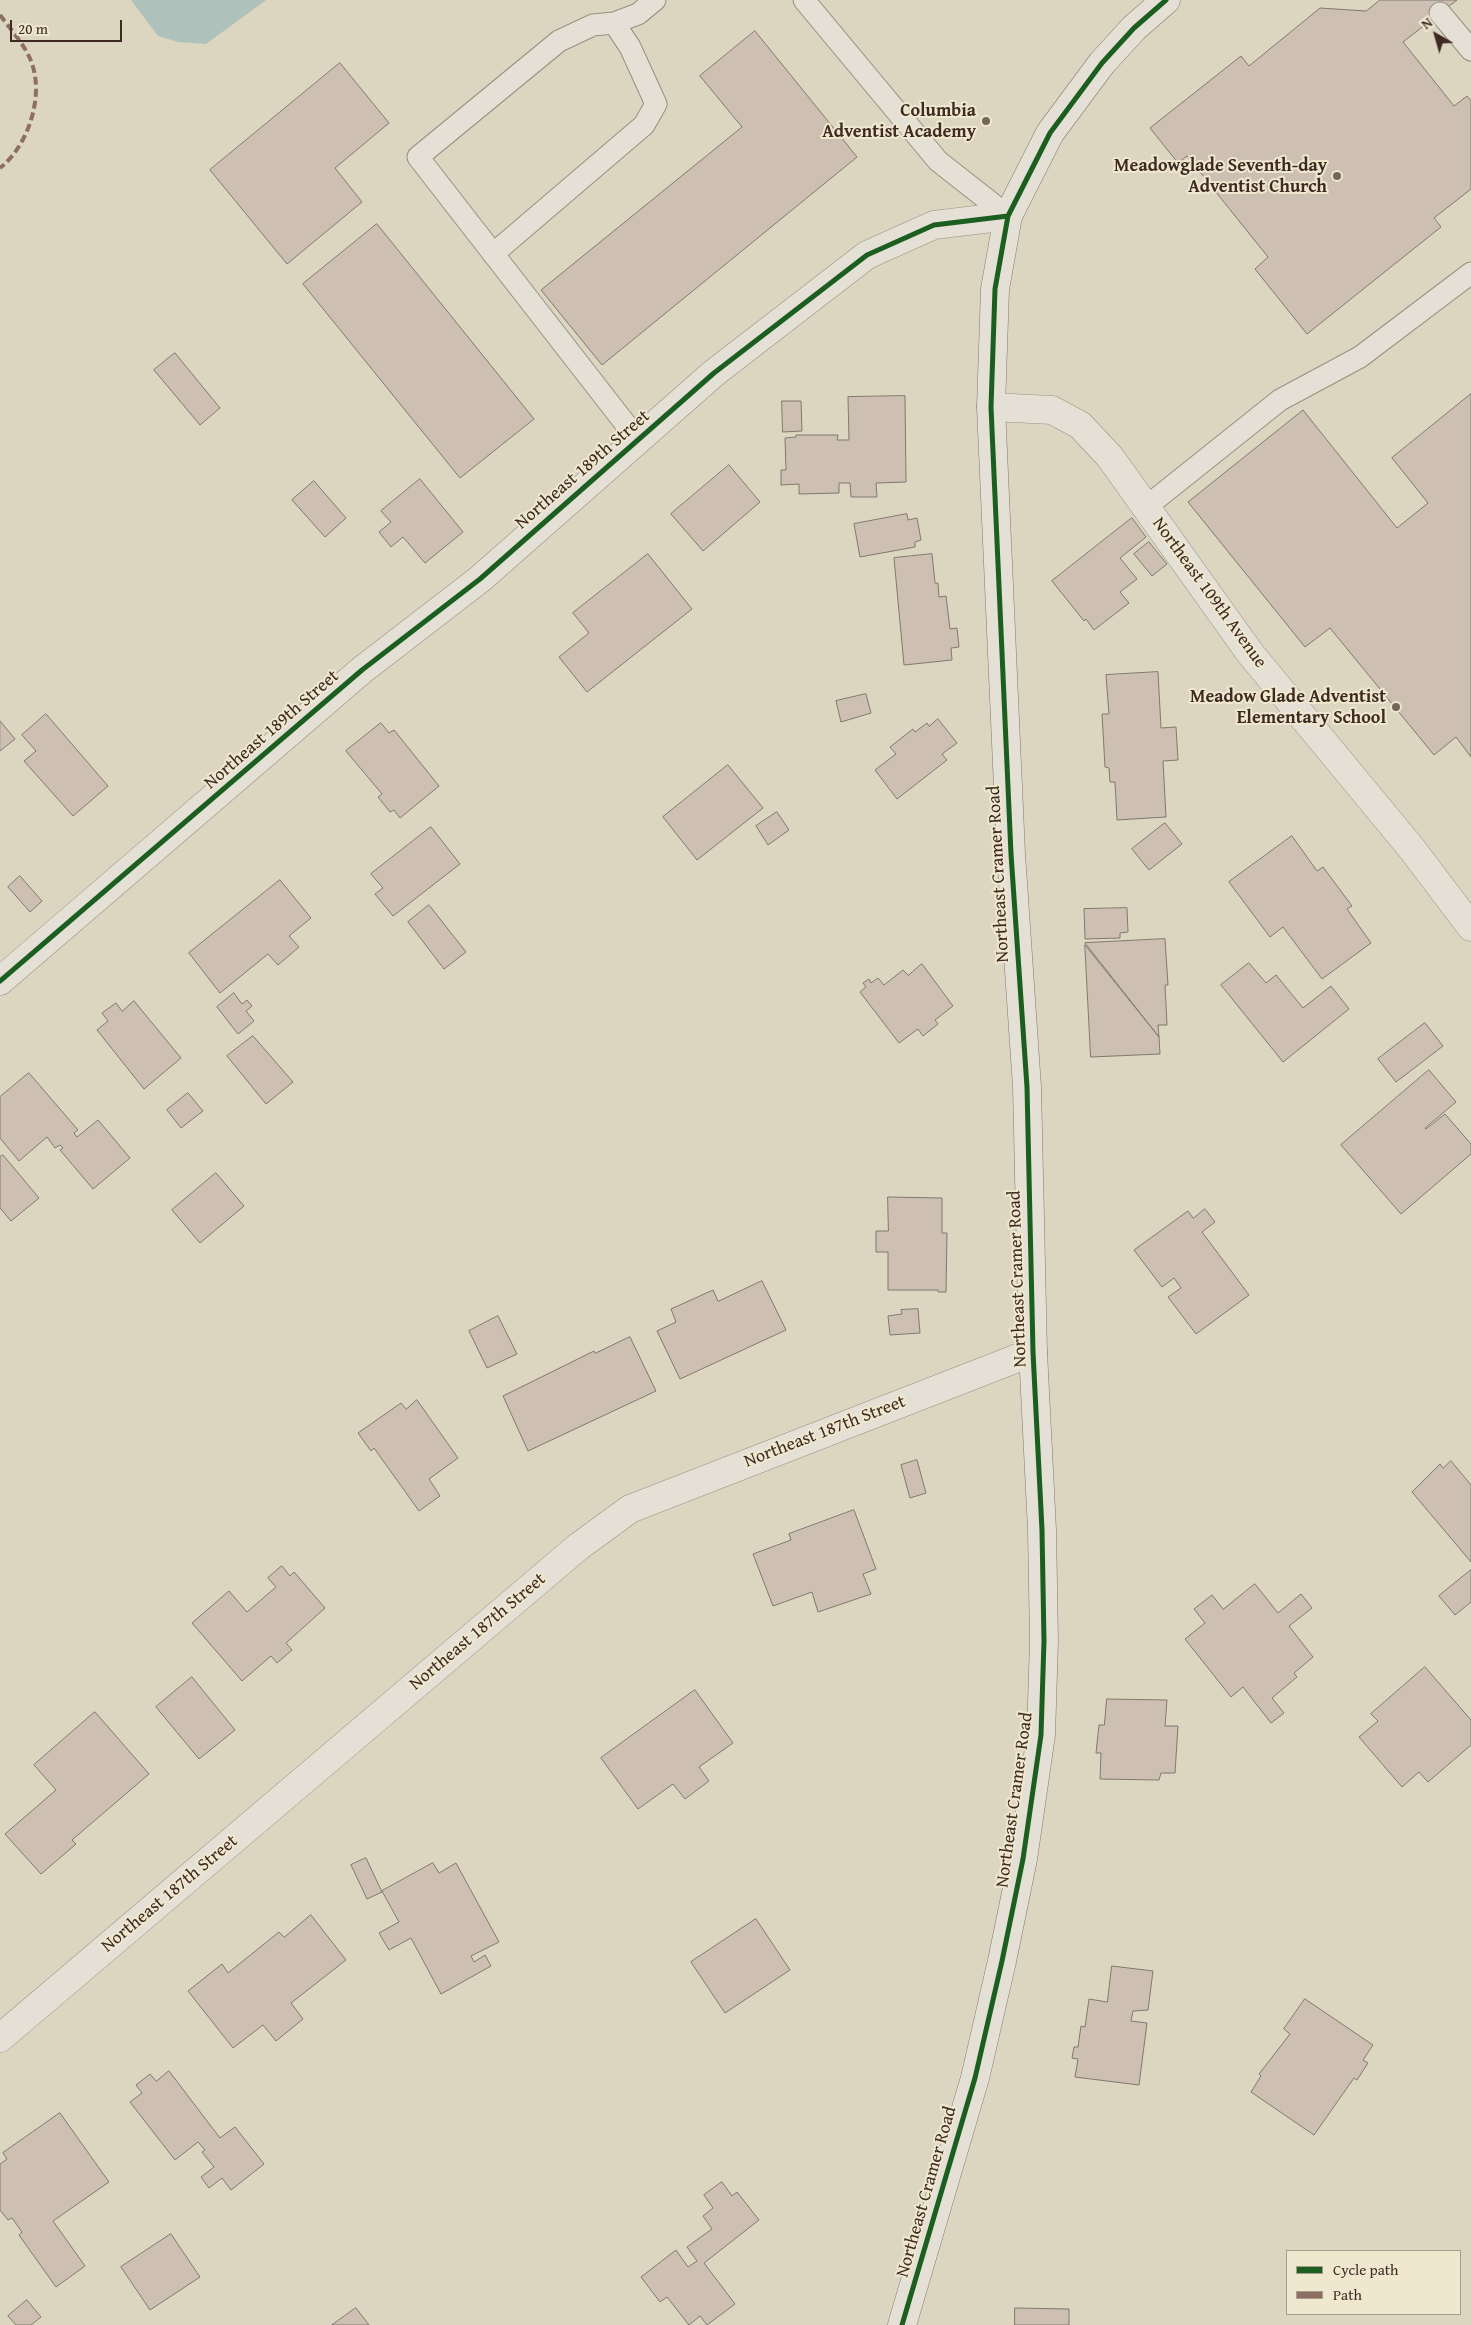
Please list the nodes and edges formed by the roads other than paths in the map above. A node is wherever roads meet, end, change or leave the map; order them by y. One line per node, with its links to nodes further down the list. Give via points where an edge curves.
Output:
1 (654, 0): 5 (lane, via 638,14)
2 (804, 0): 7 (lane, via 938,161)
3 (1166, 0): 7 (street, via 1102,63 1050,133)
4 (1440, 13): 6 (lane)
5 (614, 23): 8 (lane, via 630,47 656,104 644,125); 8 (lane, via 593,26 559,41 418,157)
6 (1471, 50)
7 (1008, 216): 10 (street, Northeast Cramer Road, via 996,289); 11 (street, Northeast 189th Street, via 934,225 867,255 714,373)
8 (493, 254): 11 (lane)
9 (1471, 273): 12 (lane, via 1360,357 1280,400)
10 (991, 407): 12 (street, Northeast 109th Avenue, via 1052,410 1080,425 1110,457); 15 (street, Northeast Cramer Road, via 1010,845 1027,1088)
11 (638, 440): 14 (street, Northeast 189th Street, via 480,579 362,670)
12 (1146, 507): 13 (street, Northeast 109th Avenue, via 1250,653 1412,849)
13 (1471, 927)
14 (0, 981)
15 (1033, 1352): 16 (street, Northeast 187th Street, via 630,1509 578,1547); 17 (street, Northeast Cramer Road, via 1042,1530 1044,1640 1041,1735 1021,1869 977,2069)
16 (0, 2038)
17 (902, 2325)

